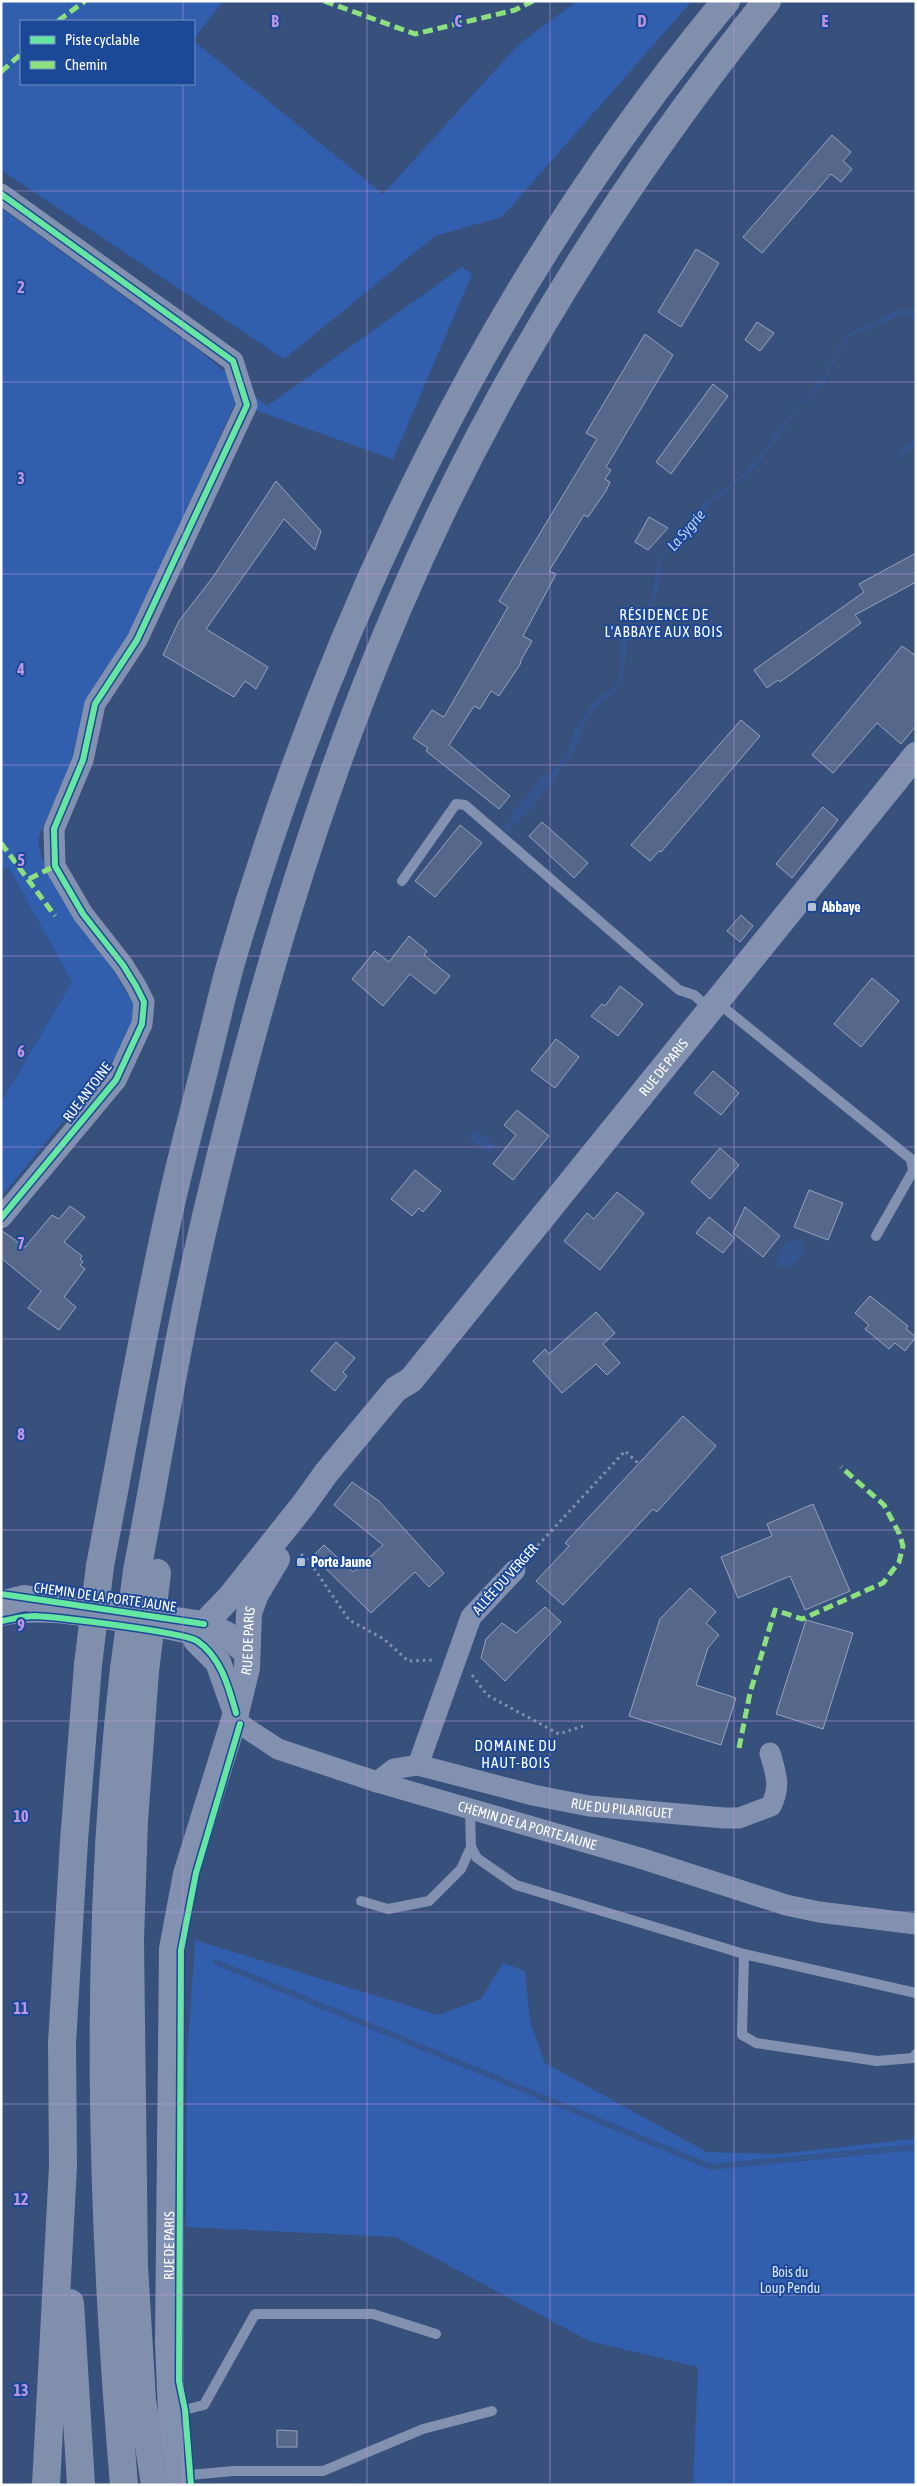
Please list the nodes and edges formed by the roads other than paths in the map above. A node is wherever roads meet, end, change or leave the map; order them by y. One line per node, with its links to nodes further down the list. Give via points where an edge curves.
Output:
1 (726, 1): 29 (highway, bridge, via 576,201 482,360 404,508 352,622 306,734 265,852 230,967 171,1202 100,1566 88,1665 74,1841 62,2044)
2 (767, 1): 17 (highway, bridge, via 716,66 595,238 488,422 396,611 340,757 264,990 207,1210 169,1400)
3 (1, 194): 7 (street, RUE ANTOINE, via 233,361 247,405 141,632 95,704 83,760 54,830 55,866 83,914 123,965 144,1002 142,1024 116,1080)
4 (916, 755): 6 (street, RUE DE PARIS)
5 (402, 881): 6 (lane, via 456,804 465,805 679,990)
6 (714, 1006): 8 (lane, via 911,1159 913,1171); 9 (street, RUE DE PARIS)
7 (1, 1218)
8 (876, 1236)
9 (411, 1380): 10 (street, RUE DE PARIS, via 406,1398 376,1439); 10 (street, RUE DE PARIS, via 396,1390 367,1432 327,1472)
10 (309, 1508): 14 (street, RUE DE PARIS); 15 (street, RUE DE PARIS, via 256,1594 249,1613)
11 (515, 1570): 20 (street, ALLÉE DU VERGER, via 471,1617)
12 (9, 1599): 14 (street, CHEMIN DE LA PORTE JAUNE)
13 (1, 1621): 14 (lane, via 20,1617 53,1618 167,1633)
14 (200, 1632): 15 (street, CHEMIN DE LA PORTE JAUNE, via 226,1634); 16 (street, CHEMIN DE LA PORTE JAUNE)
15 (246, 1652): 16 (street); 18 (street, RUE DE PARIS, via 246,1668)
16 (218, 1662): 18 (street, CHEMIN DE LA PORTE JAUNE)
17 (135, 1670): 33 (highway, via 130,1940 134,2266 142,2400); 36 (highway, via 108,1842 104,2012 114,2338)
18 (236, 1713): 21 (street, CHEMIN DE LA PORTE JAUNE, via 240,1724 278,1749); 32 (street, RUE DE PARIS, via 186,1874 172,1948 168,2343)
19 (770, 1753): 20 (street, RUE DU PILARIGUET, via 777,1780 777,1795 771,1806 746,1816 724,1818 588,1806 533,1796)
20 (418, 1765): 21 (street, via 394,1769)
21 (377, 1782): 22 (street, CHEMIN DE LA PORTE JAUNE)
22 (470, 1810): 23 (lane); 25 (street, CHEMIN DE LA PORTE JAUNE, via 640,1858 786,1905)
23 (470, 1847): 24 (lane, via 461,1869 429,1901 388,1909); 26 (lane, via 477,1858 516,1886)
24 (361, 1901)
25 (916, 1924)
26 (744, 1954): 27 (lane); 28 (lane, via 742,2035 756,2043 877,2061 913,2058)
27 (916, 1993)
28 (916, 2054)
29 (62, 2166): 34 (highway); 35 (highway)
30 (436, 2334): 32 (lane, via 374,2314 256,2314 204,2405)
31 (492, 2411): 33 (lane, via 423,2428 323,2471 233,2471)
32 (171, 2414): 33 (street, RUE DE PARIS)
33 (171, 2482)
34 (46, 2485)
35 (81, 2485)
36 (124, 2485)

